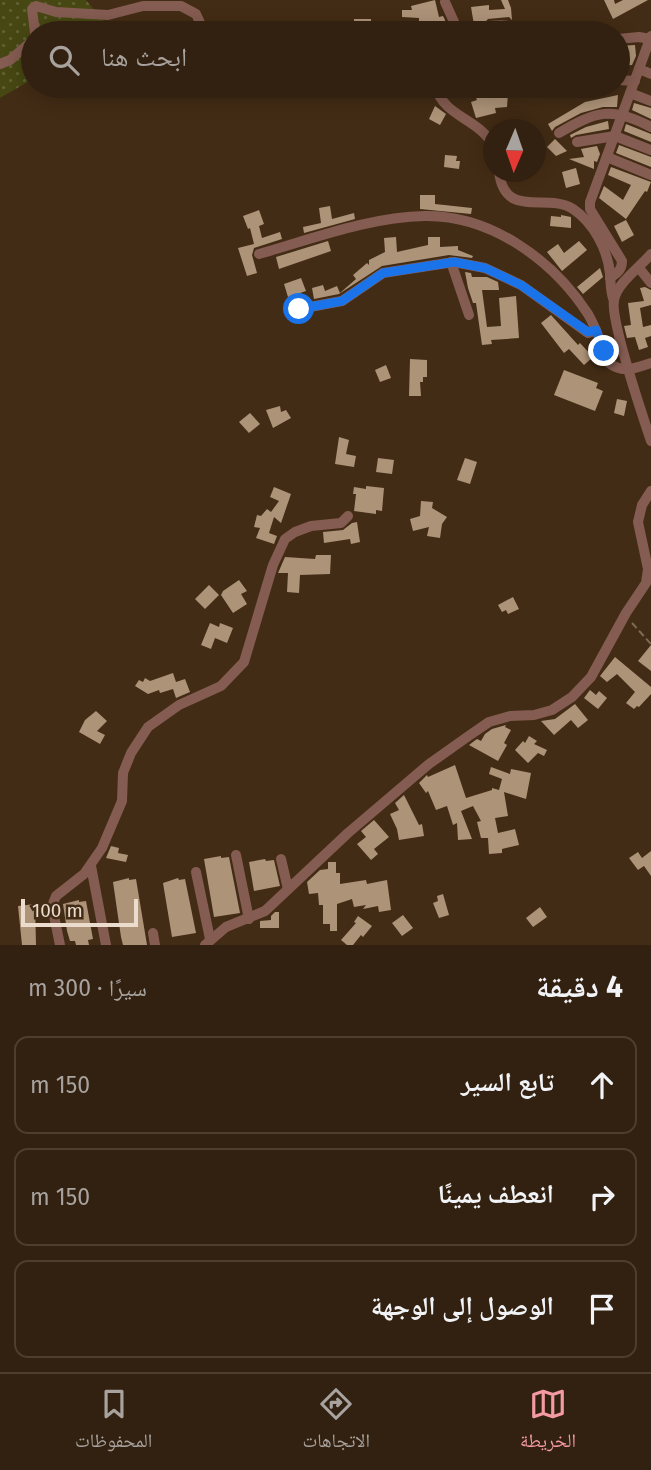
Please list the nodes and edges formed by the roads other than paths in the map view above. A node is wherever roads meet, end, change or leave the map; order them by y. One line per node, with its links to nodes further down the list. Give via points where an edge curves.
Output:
1 (445, 2): 4 (street)
2 (34, 21): 3 (street, via 36,6 108,15 143,6 186,7)
3 (199, 21)
4 (454, 21)
5 (630, 38): 6 (street)
6 (650, 43): 9 (street)
7 (21, 50): 8 (street)
8 (0, 64)
9 (639, 69): 10 (street); 12 (street)
10 (651, 74)
11 (630, 81): 12 (street)
12 (635, 81): 13 (street)
13 (630, 93): 16 (street)
14 (441, 98): 19 (street, via 445,106)
15 (628, 98): 17 (street)
16 (651, 101)
17 (623, 114): 18 (street); 20 (street, via 589,116); 21 (street)
18 (651, 127)
19 (483, 132)
20 (559, 133)
21 (615, 136): 22 (street); 23 (street); 24 (street)
22 (578, 142)
23 (651, 150)
24 (607, 156): 25 (street); 31 (street, via 590,209 622,261 619,272)
25 (651, 175)
26 (502, 182): 31 (street, via 504,189 524,203 566,205 584,217 608,260)
27 (259, 254): 36 (street, via 404,218 466,221 542,260)
28 (651, 254): 30 (street)
29 (451, 262): 34 (street, via 383,273 342,301); 35 (street); 36 (street, via 485,268 521,285 588,332)
30 (639, 268): 32 (street); 33 (street)
31 (610, 278): 33 (street)
32 (651, 283)
33 (614, 300): 38 (street)
34 (299, 309)
35 (468, 315)
36 (596, 330): 38 (street, via 609,363)
37 (651, 363): 38 (street)
38 (630, 370): 39 (street)
39 (651, 441)
40 (651, 491): 46 (street, via 638,522 648,569 646,583 592,677 552,710 489,722 470,735 429,764)
41 (348, 516): 44 (street, via 341,523 311,526 285,539 244,662 221,686 179,705 148,727 131,753 123,773 122,801)
42 (236, 855): 47 (street)
43 (281, 859): 46 (street)
44 (91, 866): 50 (street, via 56,896 51,907); 51 (street)
45 (196, 872): 49 (street)
46 (288, 890): 47 (street)
47 (249, 919): 49 (street, via 226,927)
48 (153, 933): 52 (street)
49 (207, 942)
50 (60, 945)
51 (106, 945)
52 (155, 945)

